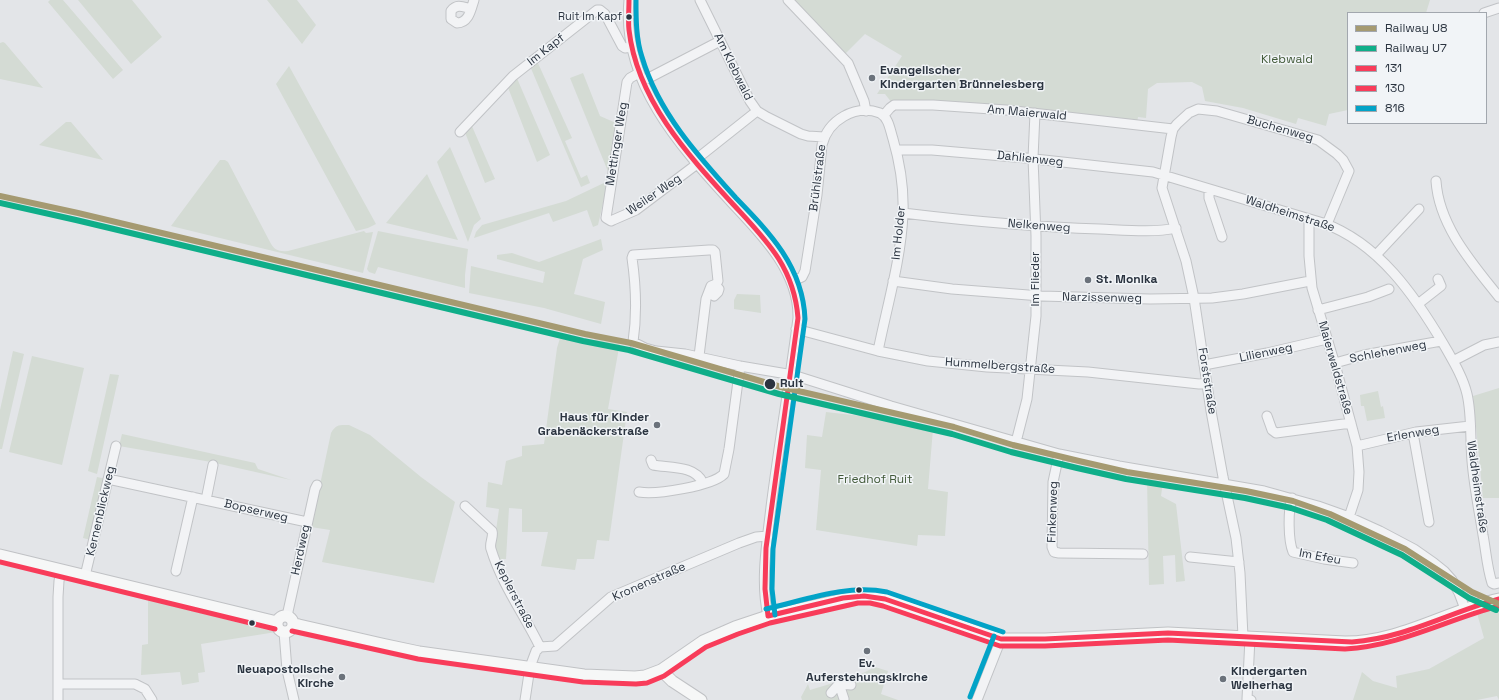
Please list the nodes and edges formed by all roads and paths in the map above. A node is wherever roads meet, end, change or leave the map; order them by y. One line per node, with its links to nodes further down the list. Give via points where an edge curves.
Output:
1 (474, 0): 6 (street)
2 (629, 0): 9 (street, via 628,25)
3 (700, 0): 8 (street, Am Klebwald)
4 (788, 0): 12 (street, via 848,63)
5 (1499, 8): 7 (street)
6 (471, 9)
7 (1487, 12)
8 (720, 41): 10 (street, Mettinger Weg); 11 (street, Am Klebwald)
9 (631, 47): 10 (street); 16 (street, Im Kapf, via 622,46 605,14 597,10 515,74)
10 (641, 77): 20 (street, via 660,114); 27 (street, Mettinger Weg, via 630,78 627,82 606,214)
11 (757, 111): 17 (street, Am Klebwald, via 801,134); 20 (street, Weiler Weg)
12 (866, 111): 14 (street, Brühlstraße); 17 (street, Brühlstraße, via 842,116 828,128)
13 (1035, 113): 14 (street, Am Maierwald, via 912,105 893,106); 15 (street, Am Maierwald); 19 (street, Im Flieder)
14 (884, 115): 18 (street, Im Holder)
15 (1173, 129): 21 (street, Forststraße); 28 (street, Buchenweg, via 1189,113 1197,109 1208,110 1323,143 1340,156 1349,171)
16 (460, 132)
17 (824, 137): 36 (street, Brühlstraße, via 805,271 802,277)
18 (896, 150): 19 (street, Dahlienweg, via 932,150); 25 (street, Im Holder, via 902,182)
19 (1033, 158): 21 (street, Dahlienweg); 29 (street, Im Flieder)
20 (695, 163): 27 (street, Weiler Weg, via 636,210); 36 (street, via 772,249)
21 (1164, 175): 23 (street, Waldheimstraße); 30 (street, Forststraße, via 1162,188)
22 (1436, 181): 39 (street, via 1439,200 1453,234)
23 (1209, 189): 26 (street, Waldheimstraße); 31 (street, via 1209,198)
24 (1418, 209): 32 (street)
25 (903, 213): 29 (street, Nelkenweg, via 963,221); 34 (street, Im Holder)
26 (1309, 218): 28 (street, Waldheimstraße); 35 (street, Maierwaldstraße)
27 (608, 220)
28 (1327, 224): 32 (street, Waldheimstraße, via 1354,238)
29 (1036, 226): 30 (street, Nelkenweg, via 1130,230); 38 (street, Im Flieder)
30 (1176, 228): 40 (street, Forststraße)
31 (1222, 237)
32 (1376, 255): 41 (street, Waldheimstraße)
33 (1438, 279): 41 (street, via 1441,286)
34 (893, 281): 38 (street, Narzissenweg); 47 (street, Im Holder)
35 (1310, 281): 40 (street, Narzissenweg, via 1243,294); 42 (street, Maierwaldstraße)
36 (791, 282): 43 (street, via 798,304)
37 (1389, 289): 42 (street)
38 (1036, 296): 40 (street, Narzissenweg); 53 (street, Im Flieder)
39 (1499, 297)
40 (1194, 298): 51 (street, Forststraße)
41 (1418, 304): 45 (street, Waldheimstraße)
42 (1318, 310): 44 (street, Maierwaldstraße)
43 (796, 329): 47 (street, Hummelbergstraße); 54 (street)
44 (1327, 339): 50 (street, Maierwaldstraße); 51 (street, Lilienweg)
45 (1441, 341): 49 (street, Waldheimstraße); 50 (street, Schlehenweg)
46 (1499, 342): 49 (street, via 1484,345)
47 (878, 351): 53 (street, Hummelbergstraße, via 934,362)
48 (699, 356): 48 (street, via 706,299 709,293 714,296 719,289 715,285 718,281 716,253 713,250 633,255 636,300 633,342 656,351); 52 (street)
49 (1453, 361): 58 (street, Waldheimstraße, via 1467,392)
50 (1335, 363): 57 (street, Maierwaldstraße)
51 (1204, 365): 55 (street, Forststraße)
52 (740, 366): 54 (street); 67 (street, via 725,472 720,478)
53 (1031, 368): 55 (street, Hummelbergstraße); 60 (street, Im Flieder, via 1027,399)
54 (789, 374): 60 (street); 78 (street)
55 (1207, 383): 68 (street, Forststraße)
56 (1267, 416): 57 (street, via 1272,430 1276,433)
57 (1351, 423): 62 (street, Maierwaldstraße)
58 (1470, 426): 59 (street, Erlenweg); 87 (street, Waldheimstraße, via 1476,492 1489,569 1492,583)
59 (1413, 433): 62 (street, Erlenweg); 77 (street)
60 (1016, 442): 63 (street)
61 (116, 446): 66 (street, Kernenblickweg)
62 (1357, 446): 75 (street, Maierwaldstraße, via 1359,483)
63 (1060, 454): 68 (street); 79 (street, Finkenweg, via 1053,482 1052,549 1056,553)
64 (651, 460): 67 (street, via 656,466 688,471 700,478)
65 (213, 465): 73 (street)
66 (108, 479): 71 (street, Bopserweg); 86 (street, Kernenblickweg)
67 (703, 483): 70 (street, via 648,493)
68 (1225, 484): 72 (street); 82 (street, Forststraße)
69 (317, 485): 76 (street, Herdweg)
70 (639, 492)
71 (192, 497): 73 (street, Bopserweg); 85 (street)
72 (1292, 498): 75 (street); 83 (street, Im Efeu, via 1289,520 1293,552)
73 (206, 500): 76 (street, Bopserweg)
74 (465, 506): 95 (street, Keplerstraße, via 492,531 491,547 502,576)
75 (1350, 517): 89 (street, via 1414,549 1439,567 1452,580)
76 (307, 522): 91 (street, Herdweg)
77 (1429, 522)
78 (768, 536): 90 (street, via 764,582); 95 (street, Kronenstraße, via 756,537 712,554 611,597 555,646)
79 (1144, 554)
80 (0, 555): 84 (main road)
81 (1190, 557): 82 (street)
82 (1239, 562): 93 (street, Forststraße)
83 (1353, 563)
84 (62, 570): 86 (main road); 98 (street, via 58,597)
85 (176, 571)
86 (85, 576): 91 (main road)
87 (1499, 583)
88 (1499, 599): 89 (main road)
89 (1465, 609): 93 (main road, via 1403,633 1371,641 1339,642)
90 (768, 616): 94 (main road, via 843,598 872,596); 97 (main road, via 707,639)
91 (286, 621): 92 (main road, via 289,631); 96 (main road, via 401,649)
92 (284, 632): 103 (street, via 287,670)
93 (1247, 637): 94 (main road, via 1152,633 1040,640); 107 (street, Forststraße)
94 (1001, 639): 106 (street)
95 (540, 647): 96 (street)
96 (530, 667): 97 (main road, via 625,678 645,676); 104 (street)
97 (660, 670): 105 (main road, via 670,680)
98 (58, 684): 101 (street); 102 (street, via 135,684 145,689)
99 (851, 685): 100 (street, via 835,685)
100 (844, 699)
101 (58, 700)
102 (152, 700)
103 (294, 700)
104 (525, 700)
105 (701, 700)
106 (977, 700)
107 (1249, 700)

